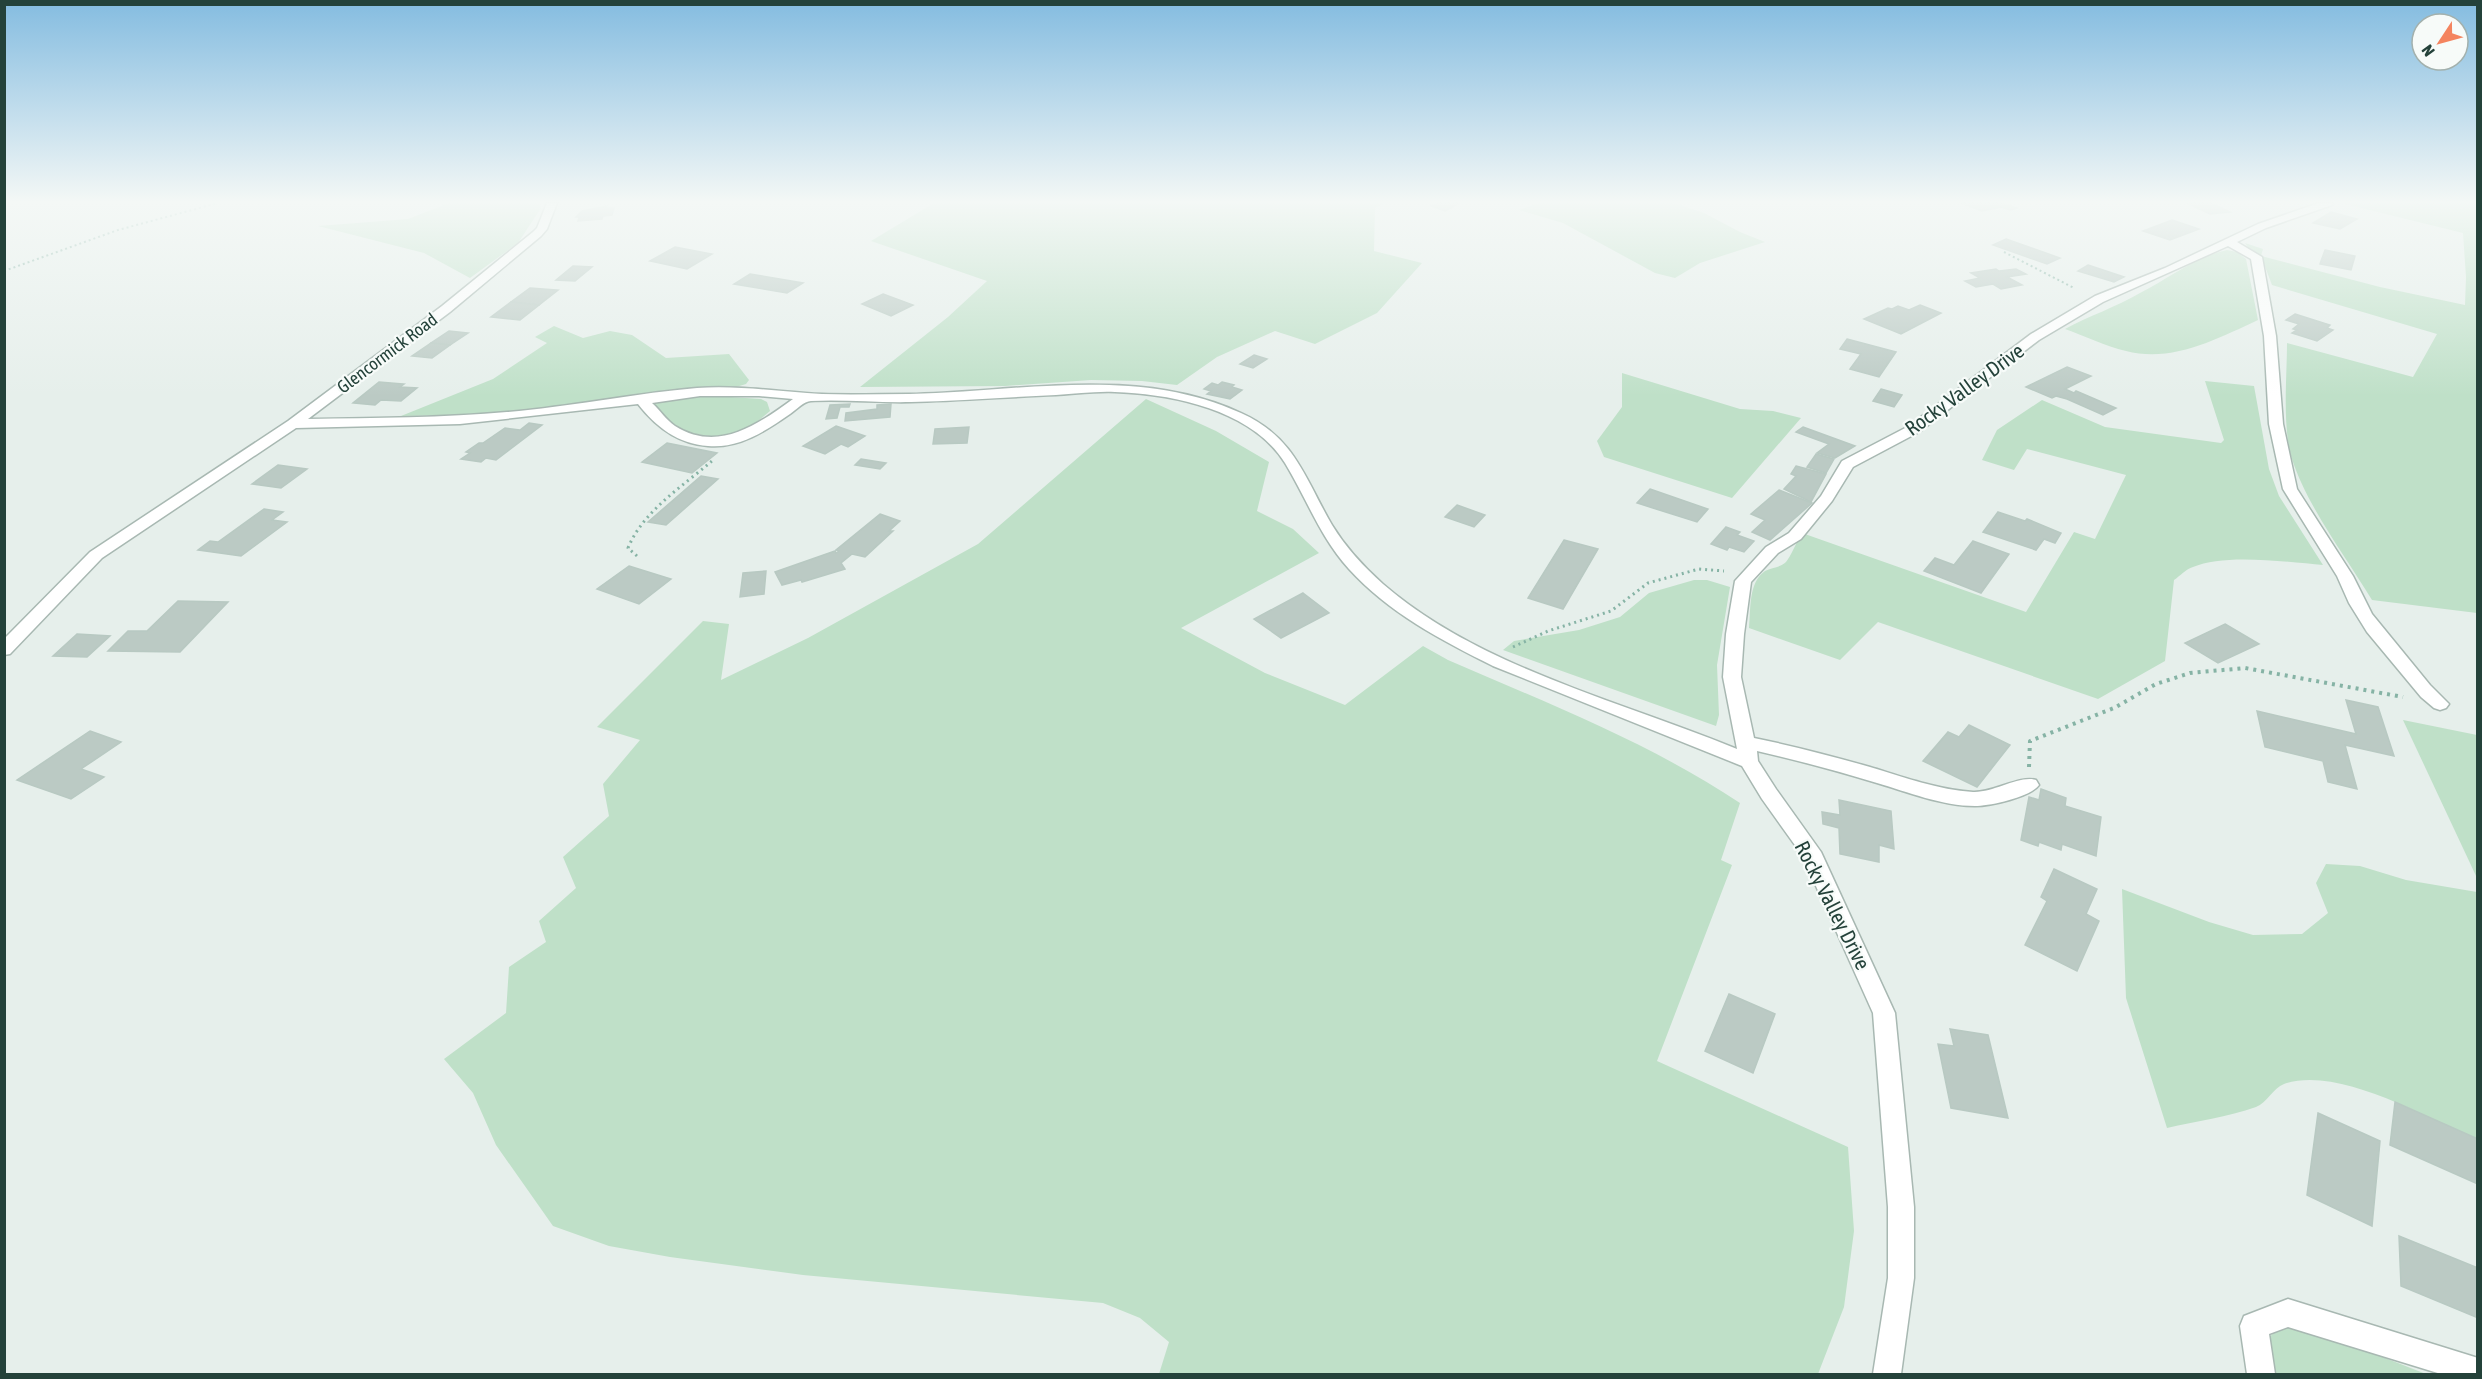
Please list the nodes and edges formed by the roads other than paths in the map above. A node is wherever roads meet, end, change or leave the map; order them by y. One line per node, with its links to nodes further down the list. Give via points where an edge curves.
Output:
1 (496, 267): 6 (street, Glencormick Road)
2 (2174, 267): 9 (street, Rocky Valley Drive, via 2063,318 1914,429 1846,464 1827,498 1795,536 1772,550 1749,573 1743,581 1732,677)
3 (2258, 267): 8 (street, via 2270,336 2276,424 2290,489 2379,638 2424,693)
4 (806, 396): 5 (street, via 700,392); 5 (street, via 763,426 723,444 671,430 645,404); 9 (street, via 923,397 1113,388 1143,389 1212,406 1245,420 1274,439 1292,461 1320,519 1345,555 1418,618 1500,664 1688,735)
5 (645, 398): 6 (street, via 519,416)
6 (293, 424): 7 (street, Glencormick Road, via 96,555)
7 (4, 650)
8 (2440, 704)
9 (1746, 751): 10 (street, via 1820,759 1932,792 1974,799 1999,796); 12 (street, Rocky Valley Drive, via 1769,794 1811,852 1884,1013 1901,1207 1901,1278)
10 (2029, 785)
11 (2478, 1372): 13 (street, via 2288,1313 2254,1326)
12 (1887, 1374)
13 (2261, 1374)

